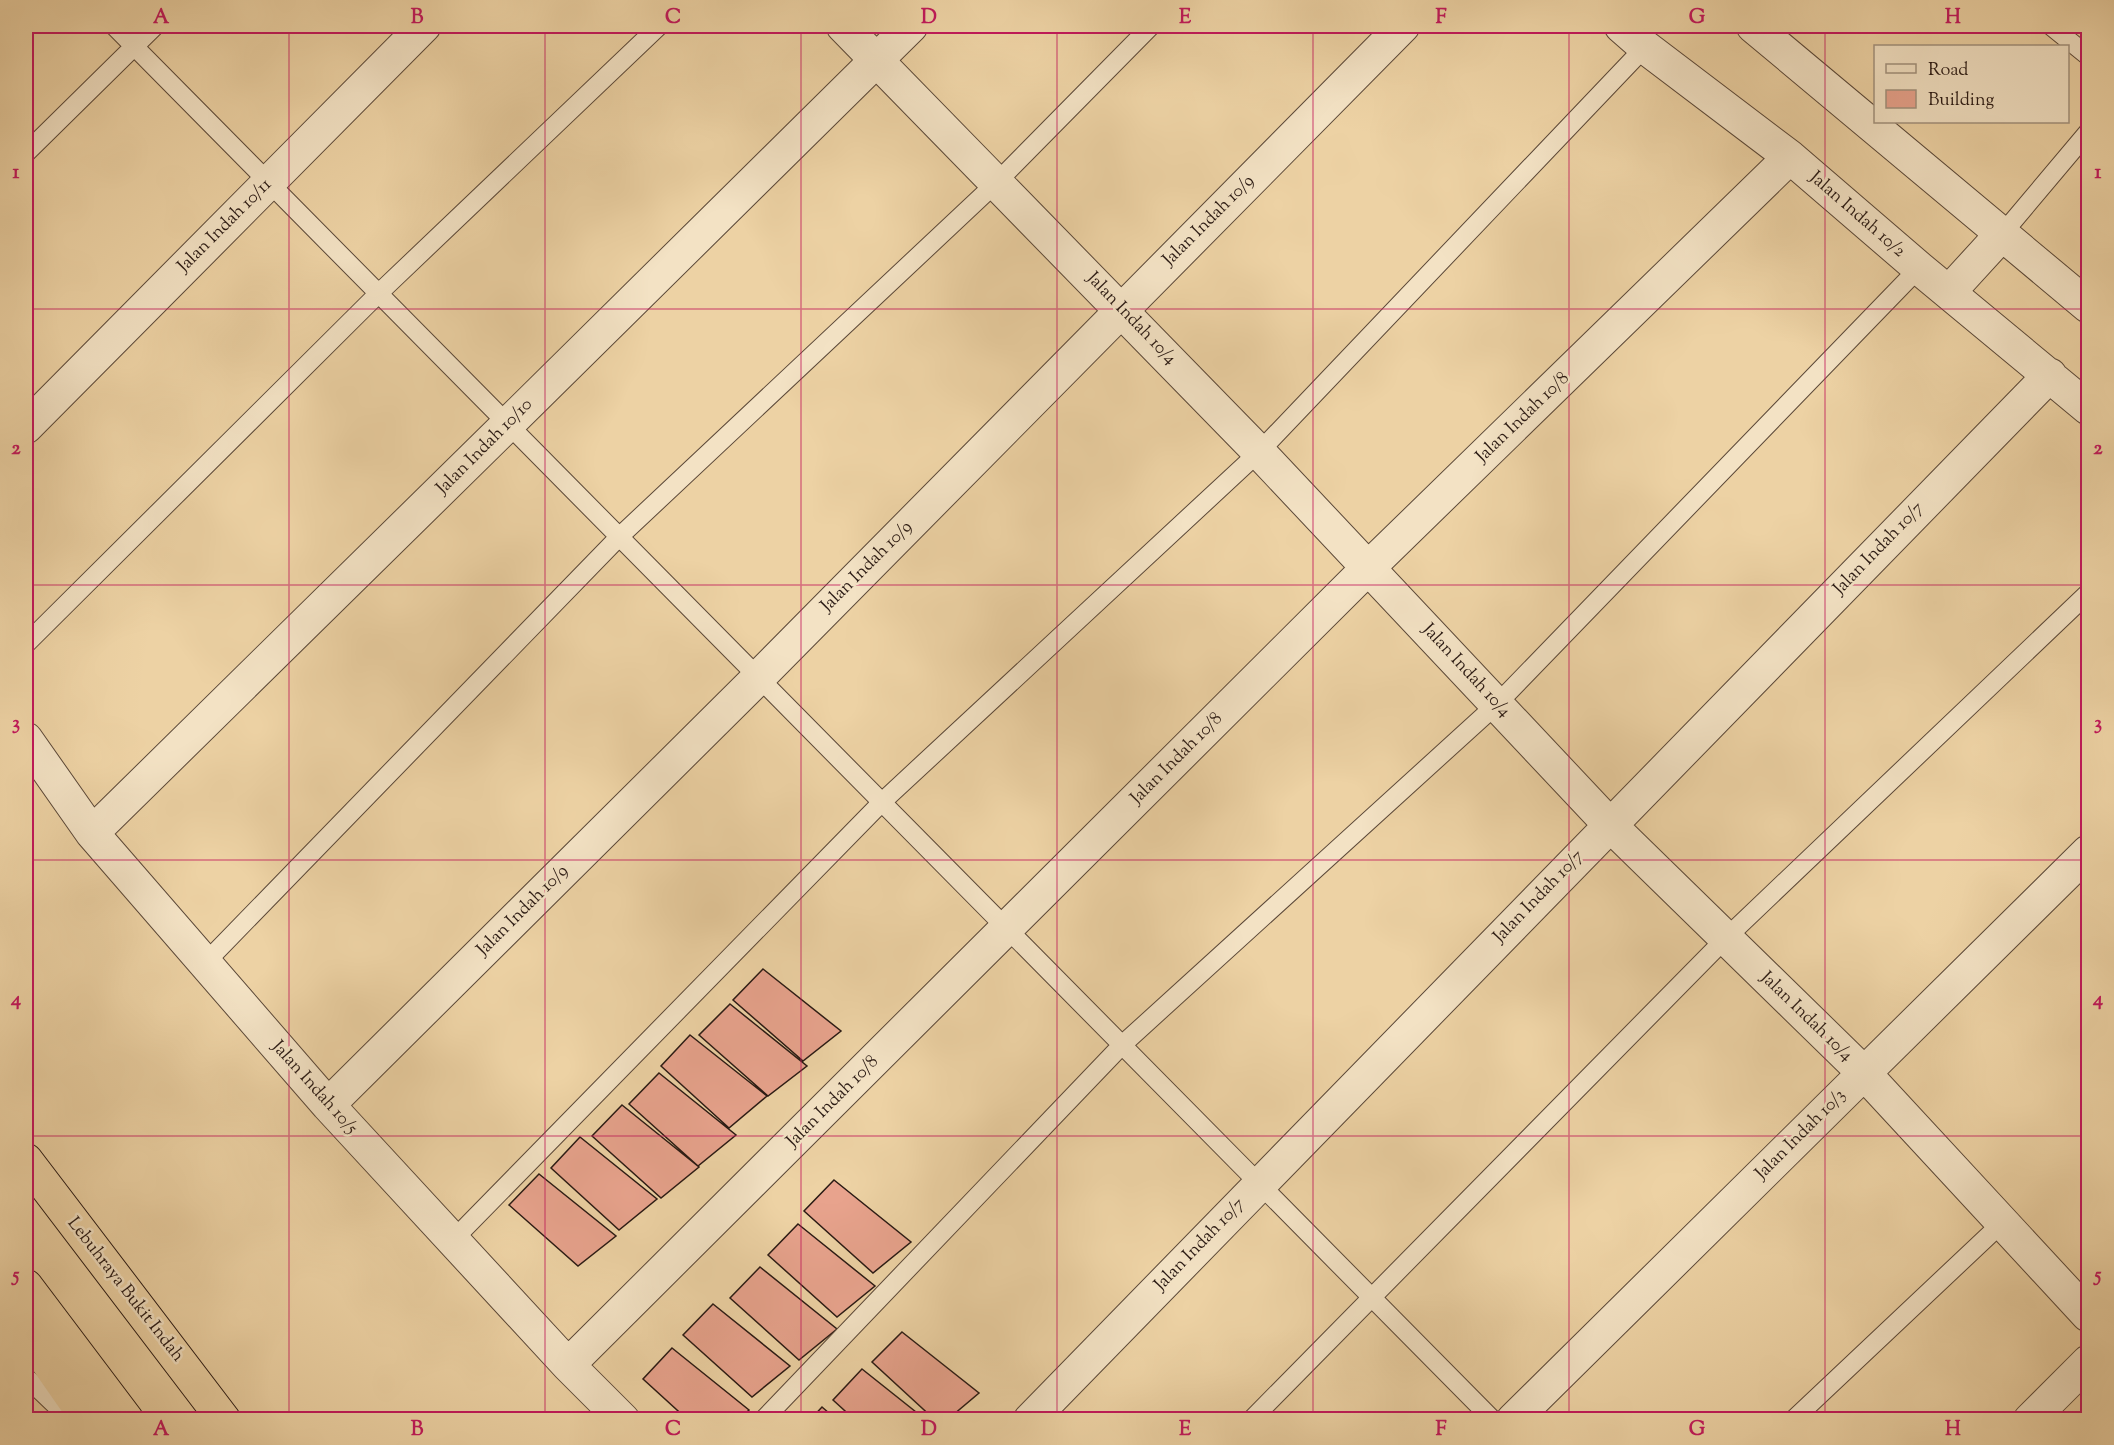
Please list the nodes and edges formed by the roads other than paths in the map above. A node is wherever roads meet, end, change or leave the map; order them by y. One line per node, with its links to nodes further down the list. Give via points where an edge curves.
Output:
1 (114, 26): 12 (lane)
2 (155, 26): 12 (lane)
3 (424, 26): 19 (street, Jalan Indah 10/11)
4 (659, 26): 24 (lane)
5 (843, 26): 15 (street, Jalan Indah 10/4)
6 (910, 26): 15 (street, Jalan Indah 10/10)
7 (1150, 26): 20 (lane)
8 (1403, 26): 26 (street, Jalan Indah 10/9)
9 (1621, 26): 13 (street, Jalan Indah 10/2)
10 (1753, 26): 21 (street)
11 (2051, 26): 14 (lane)
12 (134, 46): 17 (lane); 19 (lane)
13 (1645, 47): 18 (street, Jalan Indah 10/2); 31 (lane)
14 (2088, 56)
15 (877, 60): 20 (street, Jalan Indah 10/4); 29 (street, Jalan Indah 10/10)
16 (2088, 132): 21 (lane)
17 (26, 153)
18 (1790, 157): 22 (street, Jalan Indah 10/2); 33 (street, Jalan Indah 10/8)
19 (268, 182): 24 (lane); 30 (street, Jalan Indah 10/11)
20 (997, 182): 26 (street, Jalan Indah 10/4); 32 (lane)
21 (2003, 233): 23 (street); 25 (street)
22 (1919, 268): 23 (street, Jalan Indah 10/2); 37 (lane)
23 (1948, 292): 27 (street, Jalan Indah 10/2)
24 (379, 293): 29 (lane); 35 (lane)
25 (2088, 306)
26 (1122, 309): 31 (street, Jalan Indah 10/4); 36 (street, Jalan Indah 10/9)
27 (2050, 375): 28 (street, Jalan Indah 10/2); 40 (street, Jalan Indah 10/7)
28 (2088, 408)
29 (508, 424): 32 (lane); 41 (street, Jalan Indah 10/10)
30 (26, 427)
31 (1259, 452): 33 (street, Jalan Indah 10/4); 39 (lane)
32 (619, 537): 36 (lane); 45 (lane)
33 (1369, 567): 37 (street, Jalan Indah 10/4); 43 (street, Jalan Indah 10/8)
34 (2088, 593): 44 (lane)
35 (26, 644)
36 (759, 677): 39 (lane); 48 (street, Jalan Indah 10/9)
37 (1497, 704): 40 (street, Jalan Indah 10/4); 46 (lane)
38 (26, 739): 41 (street, Jalan Indah 10/5)
39 (882, 802): 43 (lane); 52 (lane)
40 (1610, 825): 44 (street, Jalan Indah 10/4); 50 (street, Jalan Indah 10/7)
41 (92, 833): 45 (street, Jalan Indah 10/5)
42 (2088, 852): 47 (street, Jalan Indah 10/3)
43 (1007, 929): 46 (lane); 58 (street, Jalan Indah 10/8)
44 (1726, 938): 47 (street, Jalan Indah 10/4); 54 (lane)
45 (205, 963): 48 (street, Jalan Indah 10/5)
46 (1122, 1045): 50 (lane); 65 (lane)
47 (1864, 1073): 51 (street, Jalan Indah 10/4); 69 (street, Jalan Indah 10/3)
48 (328, 1105): 52 (street, Jalan Indah 10/5)
49 (26, 1160): 63 (highway, Lebuhraya Bukit Indah)
50 (1259, 1184): 54 (lane); 66 (street, Jalan Indah 10/7)
51 (2002, 1222): 55 (street, Jalan Indah 10/4); 70 (lane)
52 (453, 1240): 58 (street, Jalan Indah 10/5)
53 (26, 1286): 62 (highway)
54 (1371, 1297): 67 (lane); 68 (lane)
55 (2088, 1315)
56 (26, 1324): 61 (highway, via 35,1344)
57 (2088, 1362): 71 (street)
58 (568, 1365): 64 (street, Jalan Indah 10/5)
59 (26, 1377): 60 (lane)
60 (71, 1419)
61 (88, 1419)
62 (127, 1419)
63 (224, 1419)
64 (623, 1419)
65 (764, 1419)
66 (1030, 1419)
67 (1251, 1419)
68 (1493, 1419)
69 (1514, 1419)
70 (1793, 1419)
71 (2030, 1419)

